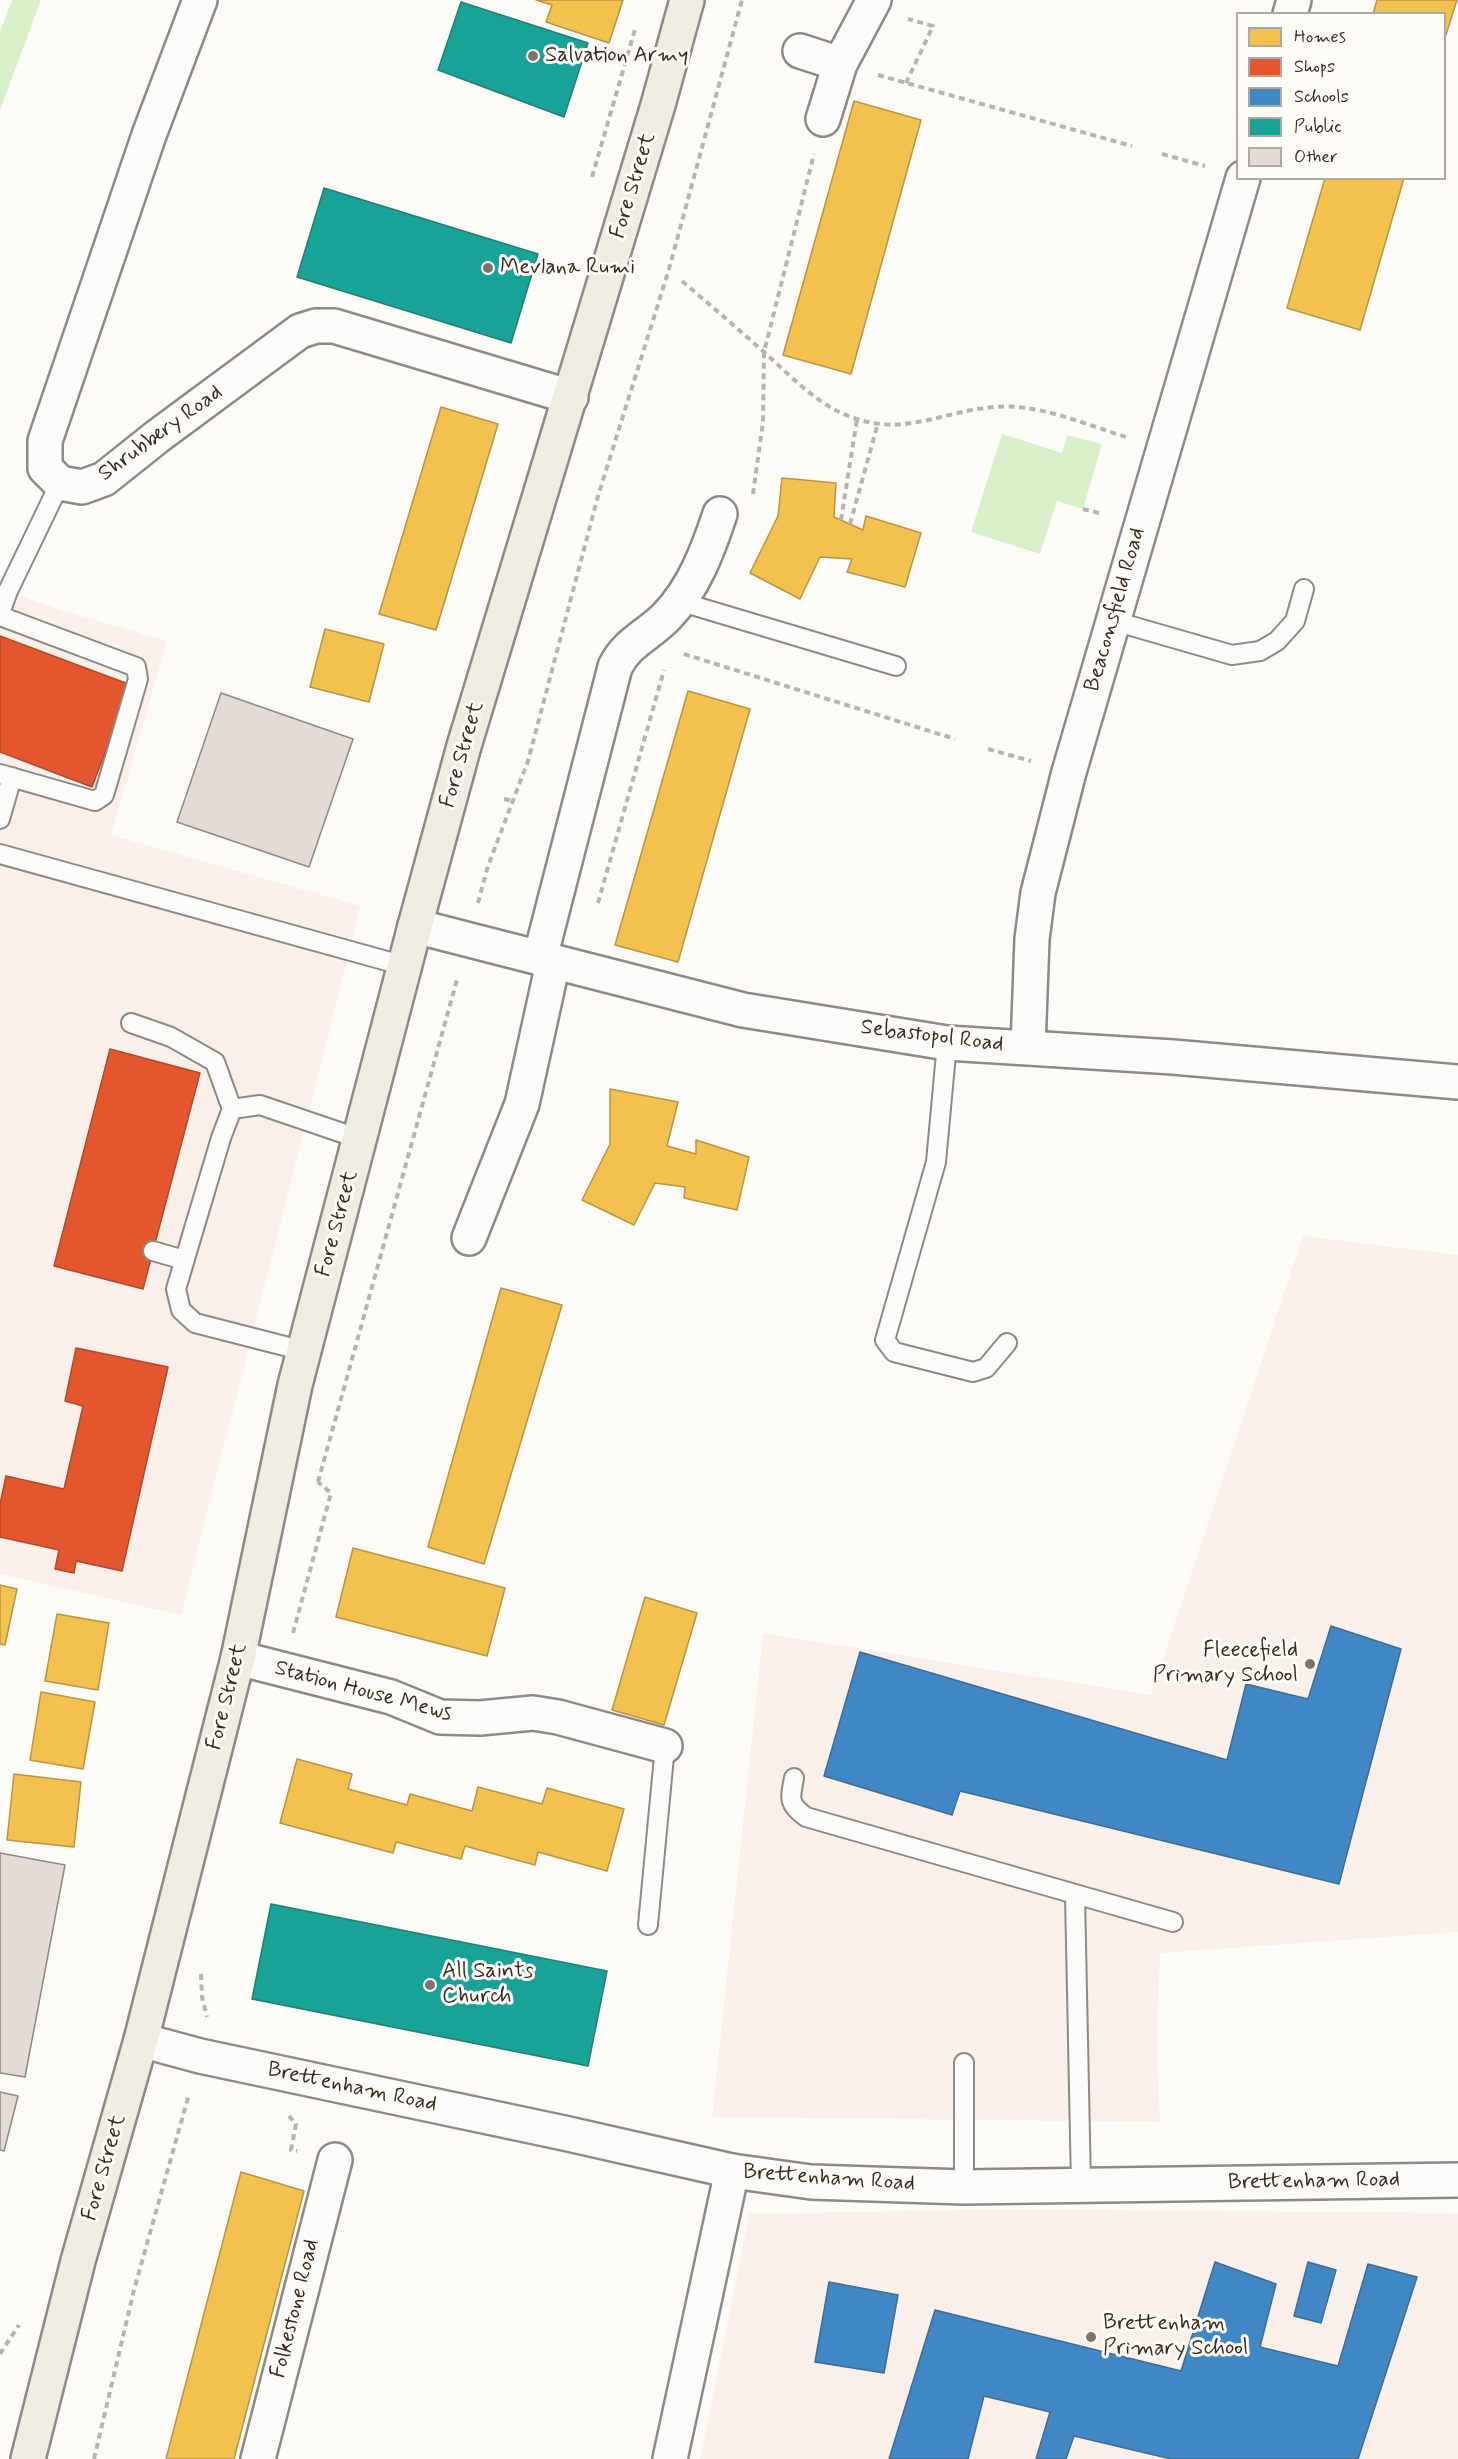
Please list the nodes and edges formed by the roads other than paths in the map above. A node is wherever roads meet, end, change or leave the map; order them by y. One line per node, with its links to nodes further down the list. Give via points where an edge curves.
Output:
1 (200, 0): 9 (street, via 149,135 45,441 45,468)
2 (687, 0): 8 (main road, Fore Street)
3 (873, 3): 5 (street)
4 (800, 51): 5 (street)
5 (840, 64): 6 (street)
6 (823, 119)
7 (1229, 174): 14 (street, Beaconsfield Road, via 1164,449)
8 (571, 397): 9 (street, Shrubbery Road, via 334,326 316,326 300,332 104,479 82,487); 19 (main road, Fore Street, via 464,746)
9 (60, 483): 13 (lane)
10 (720, 514): 12 (street, via 706,554)
11 (1304, 589): 14 (lane, via 1295,621 1277,641 1260,651 1232,655)
12 (678, 601): 15 (lane); 20 (street, via 667,616 623,652 615,667)
13 (0, 615): 16 (lane, via 136,667 138,679 104,795 95,801)
14 (1114, 621): 24 (street, Beaconsfield Road, via 1038,893 1032,939)
15 (896, 666)
16 (6, 776): 17 (lane)
17 (0, 819)
18 (0, 854): 21 (lane)
19 (415, 926): 20 (street, Sebastopol Road); 21 (main road, Fore Street)
20 (546, 961): 23 (street, Sebastopol Road, via 743,1010); 28 (street, via 522,1104)
21 (405, 966): 27 (main road, Fore Street)
22 (131, 1023): 26 (lane, via 171,1037 215,1062)
23 (948, 1043): 24 (street, Sebastopol Road); 31 (lane, via 936,1162 885,1341 894,1352 973,1372 986,1368)
24 (1028, 1048): 25 (street, Sebastopol Road)
25 (1458, 1082)
26 (232, 1109): 27 (lane, via 260,1105); 30 (lane)
27 (360, 1138): 32 (main road, Fore Street)
28 (469, 1238)
29 (153, 1251): 30 (lane)
30 (184, 1260): 32 (lane, via 176,1289 182,1310 195,1323)
31 (1006, 1343)
32 (304, 1351): 33 (main road, Fore Street)
33 (238, 1658): 34 (street, Station House Mews, via 391,1697 440,1717 533,1713); 39 (main road, Fore Street)
34 (665, 1746): 38 (lane)
35 (794, 1778): 36 (lane, via 790,1797 794,1809 806,1818)
36 (1076, 1895): 37 (lane); 44 (lane)
37 (1173, 1922)
38 (648, 1925)
39 (141, 2040): 42 (street, Brettenham Road); 46 (main road, Fore Street, via 78,2261)
40 (964, 2063): 45 (lane)
41 (335, 2160): 47 (street, Folkestone Road)
42 (732, 2171): 45 (street, Brettenham Road, via 811,2182); 48 (street)
43 (1458, 2180): 44 (street, Brettenham Road)
44 (1081, 2186): 45 (street, Brettenham Road)
45 (964, 2187)
46 (28, 2459)
47 (258, 2459)
48 (670, 2459)

